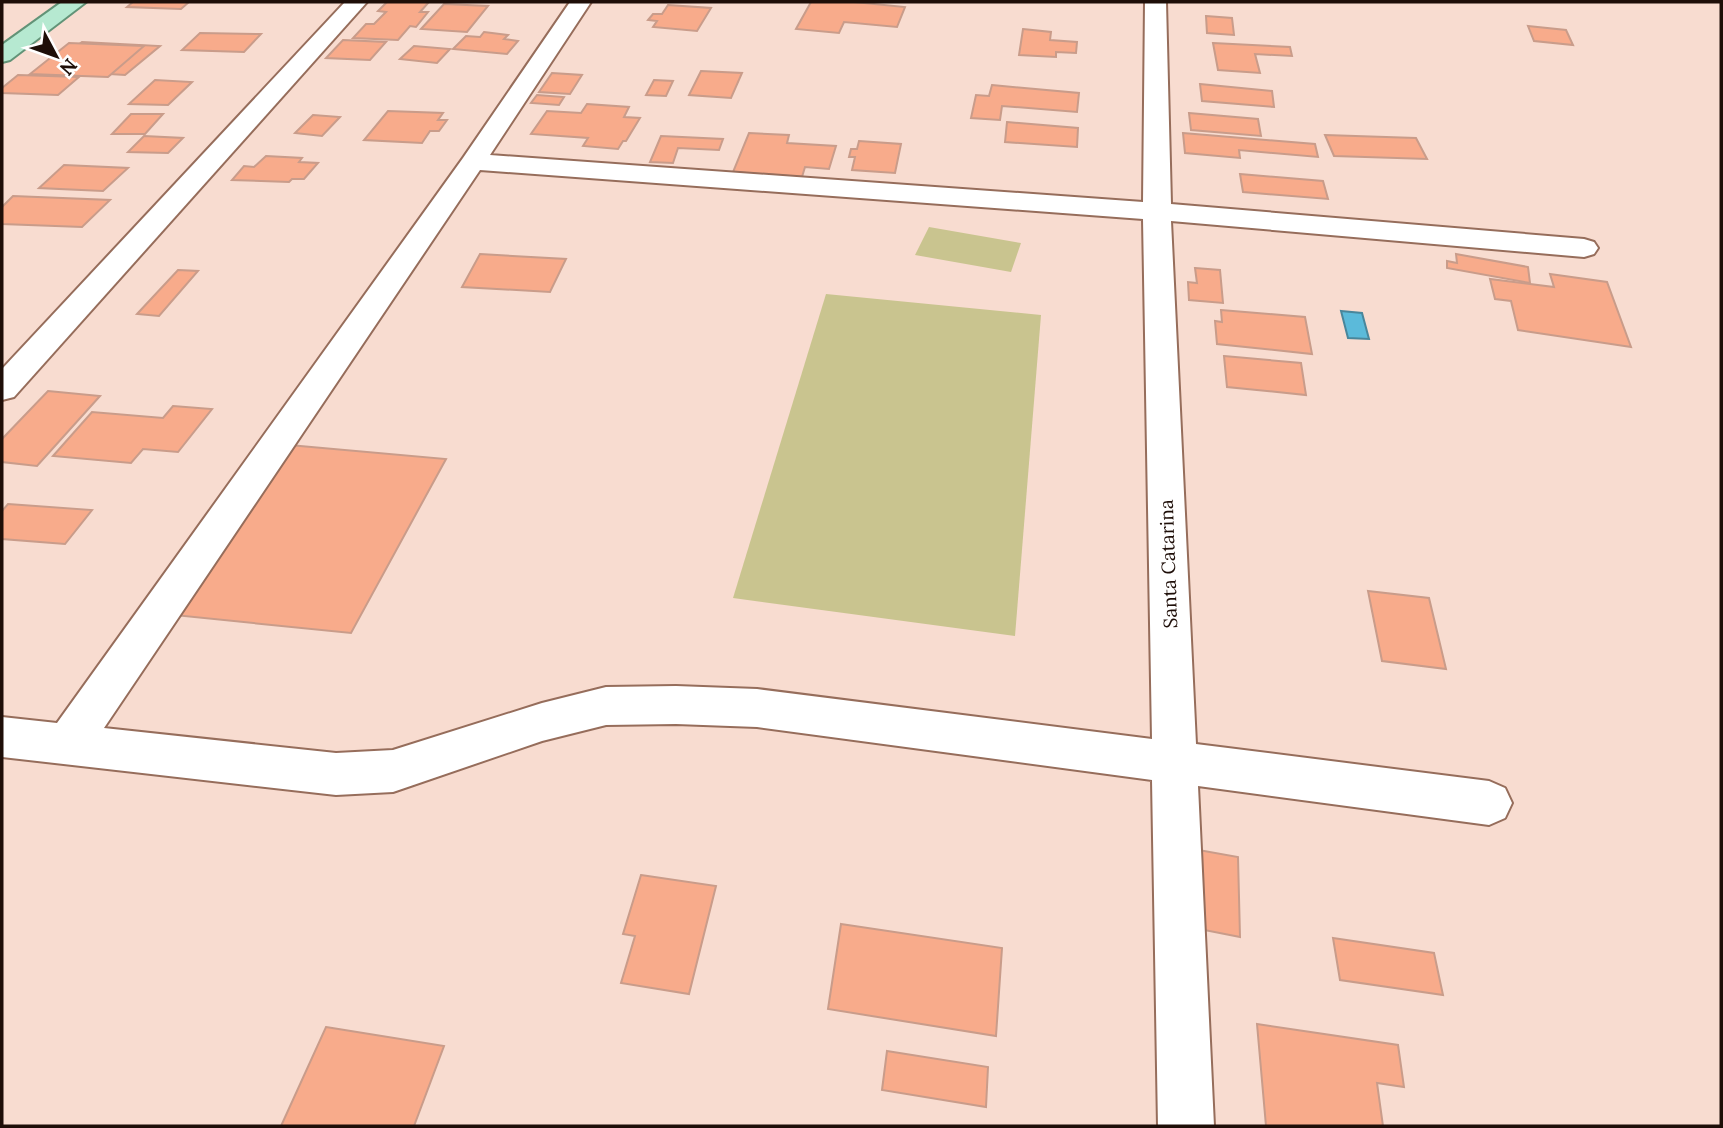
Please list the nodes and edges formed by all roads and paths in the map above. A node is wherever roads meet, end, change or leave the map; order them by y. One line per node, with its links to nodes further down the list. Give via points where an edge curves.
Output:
1 (75, 2): 5 (main road)
2 (356, 2): 9 (street)
3 (580, 2): 6 (street)
4 (1156, 2): 7 (street, Santa Catarina)
5 (2, 55)
6 (473, 162): 7 (street); 11 (street)
7 (1157, 211): 8 (street); 12 (street, Santa Catarina)
8 (1584, 248)
9 (2, 389)
10 (2, 737): 11 (street)
11 (69, 743): 12 (street, via 336,774 393,771 606,706 676,705 757,708)
12 (1174, 762): 13 (street); 14 (street, Santa Catarina)
13 (1489, 803)
14 (1186, 1126)

